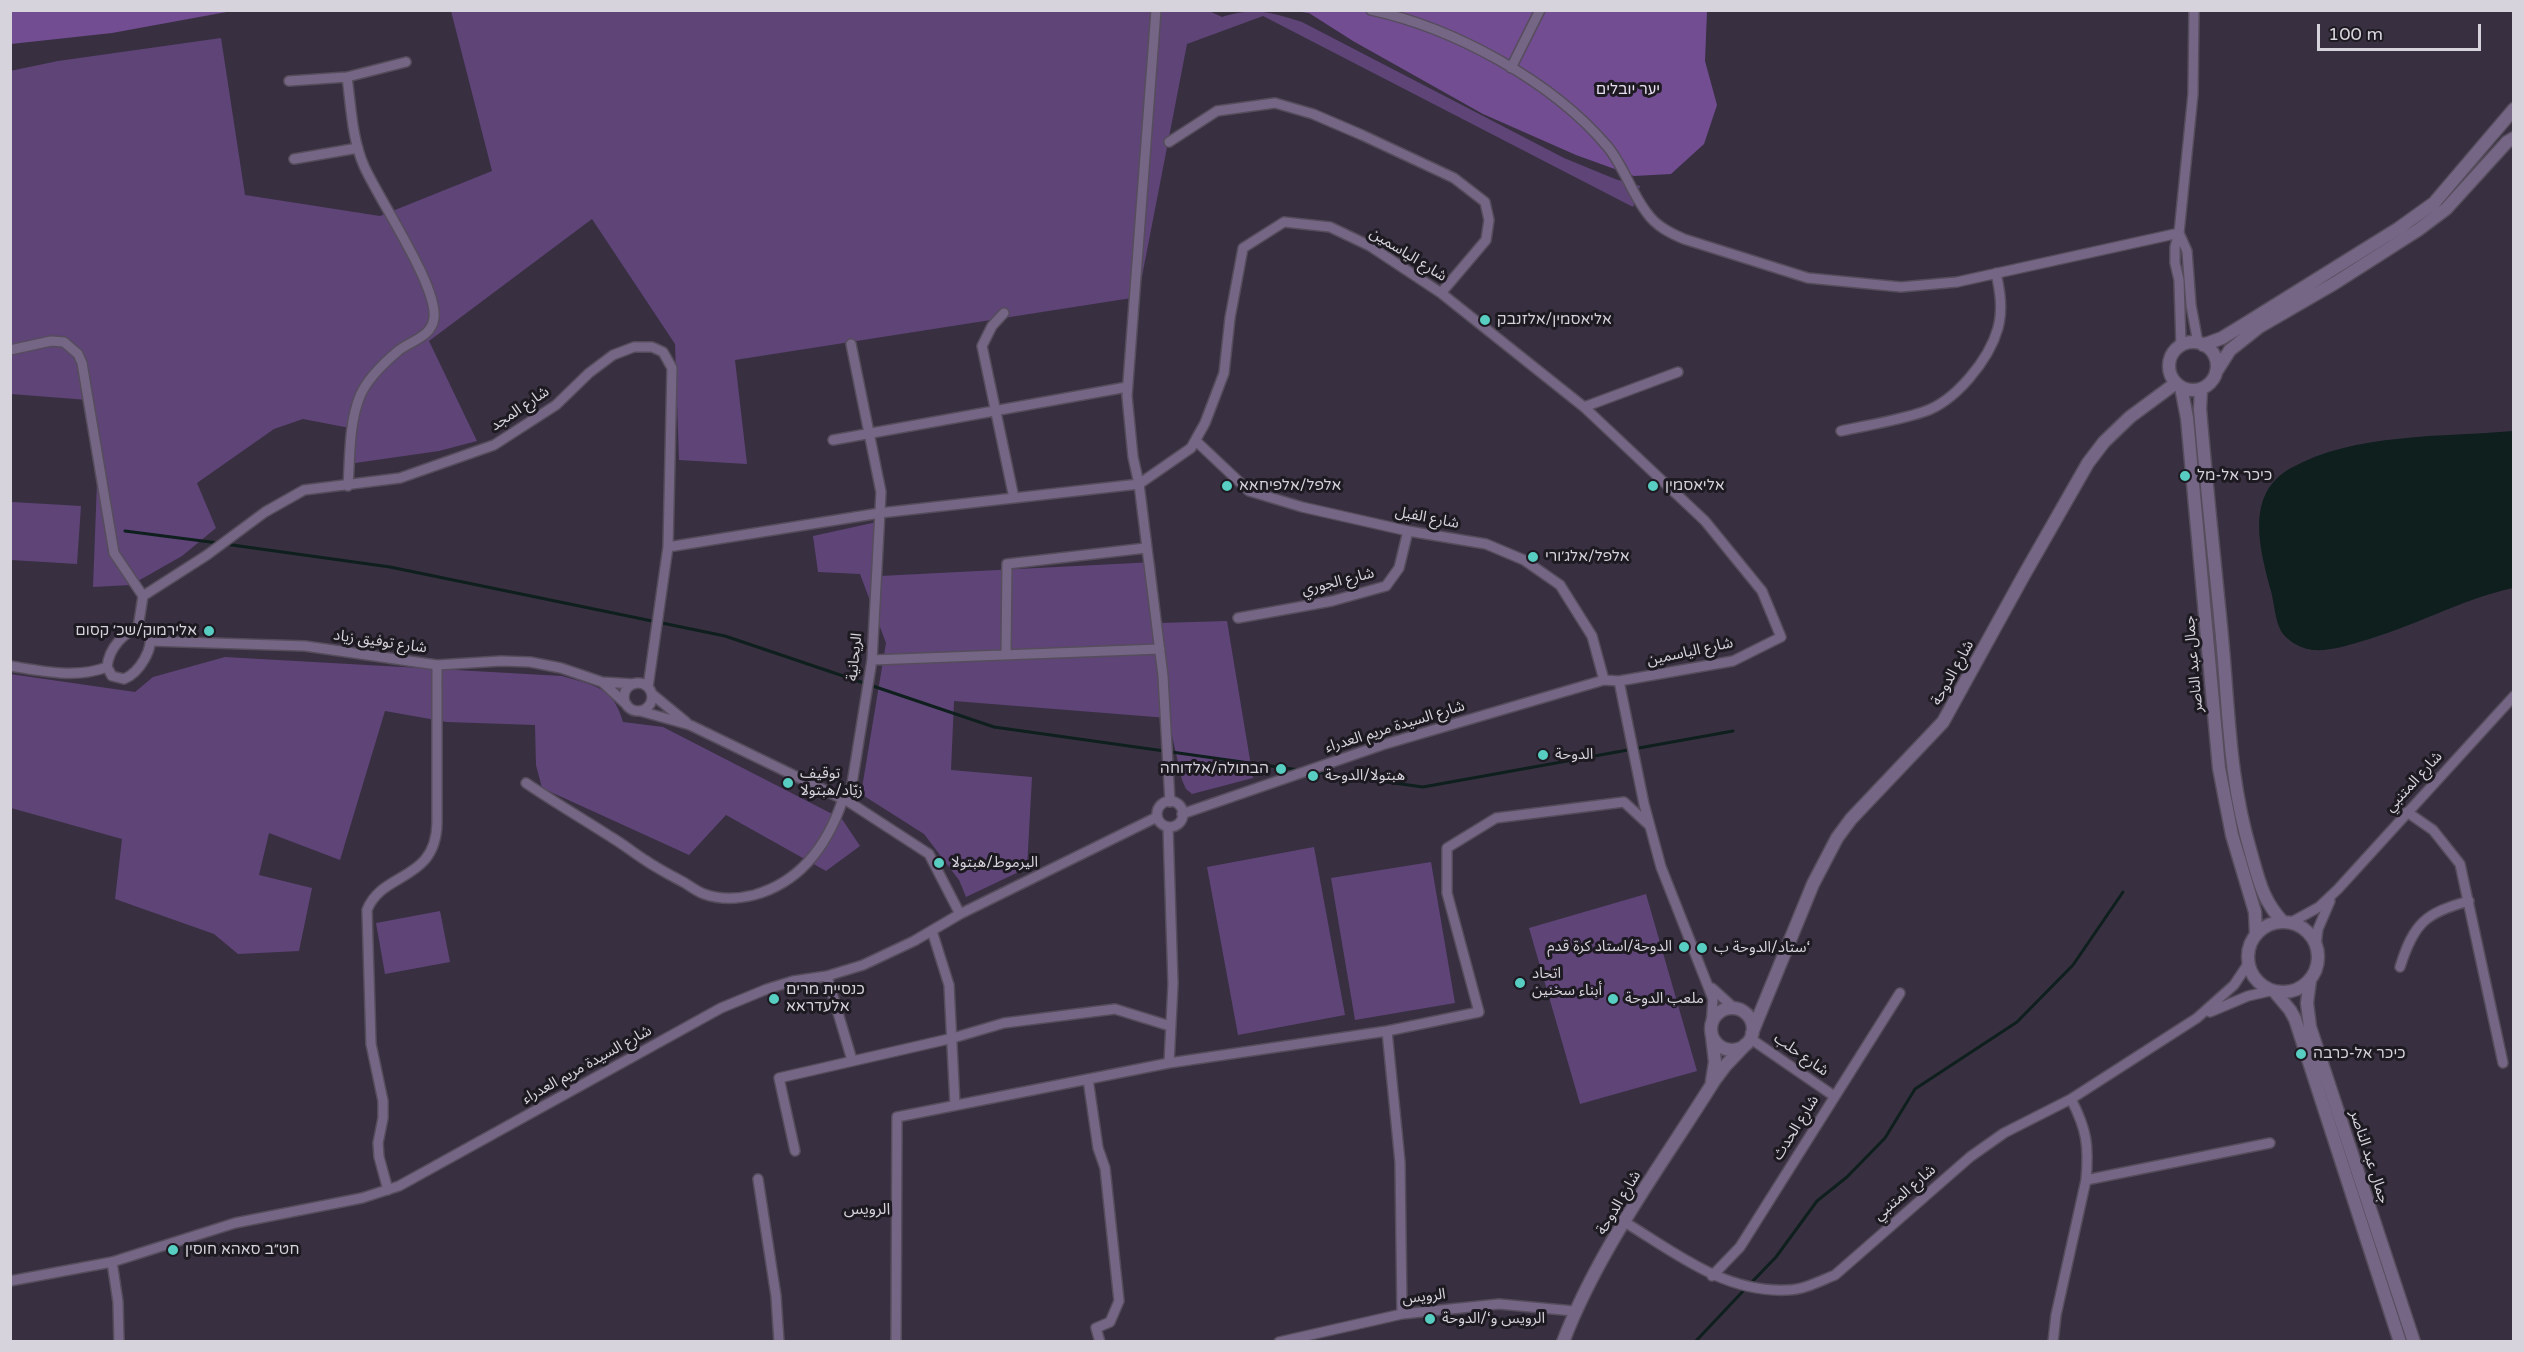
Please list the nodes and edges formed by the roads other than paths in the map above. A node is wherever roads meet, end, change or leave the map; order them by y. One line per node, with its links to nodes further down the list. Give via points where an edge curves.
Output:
1 (1156, 10): 25 (street)
2 (1371, 10): 6 (street, via 1473,47)
3 (1540, 10): 6 (street)
4 (2194, 10): 14 (street, via 2193,94)
5 (406, 62): 7 (street)
6 (1511, 68): 15 (street, via 1580,118 1608,146 1646,213 1684,240 1808,278 1853,283 1901,287 1957,282)
7 (347, 77): 8 (street); 12 (street)
8 (289, 81)
9 (2514, 109): 19 (street, via 2434,203 2222,338)
10 (2514, 138): 23 (street, via 2506,142 2446,209 2345,277 2251,332 2230,350)
11 (1169, 142): 16 (street, via 1217,111 1275,103 1313,114 1454,178 1485,202 1489,220 1486,240)
12 (358, 148): 13 (street); 34 (street, via 417,265 433,306 434,320 429,331 400,349 360,394 353,422)
13 (294, 159)
14 (2179, 233): 15 (street); 19 (street, via 2187,251 2191,305); 20 (street, via 2175,263)
15 (1996, 273): 29 (street, via 2001,299 1998,327 1987,356 1958,390 1925,411)
16 (1441, 293): 27 (street, شارع الياسمين); 32 (street, شارع الياسمين, via 1370,246 1329,227 1284,222 1243,248 1224,373)
17 (1004, 313): 28 (street, via 982,346)
18 (851, 344): 30 (street, الريحانية)
19 (2200, 344): 20 (street); 23 (street, via 2212,351)
20 (2181, 346): 24 (street, via 2170,363)
21 (10, 350): 40 (street, via 51,341 64,342 78,354 114,553)
22 (1678, 372): 27 (street)
23 (2216, 372): 26 (street)
24 (2179, 385): 26 (street); 72 (street, جمال عبد الناصر, via 2187,418 2218,768 2232,835 2255,912); 79 (street, شارع الدوحة, via 2130,417 2088,463 1943,722 1837,838 1813,884)
25 (1127, 387): 28 (street); 33 (street)
26 (2201, 389): 70 (street, جمال عبد الناصر, via 2231,766 2241,820 2263,893 2271,909)
27 (1584, 407): 51 (street, شارع الياسمين, via 1705,521 1762,591 1781,638 1733,661)
28 (994, 411): 30 (street); 35 (street)
29 (1841, 431)
30 (869, 433): 31 (street); 36 (street, الريحانية, via 881,492)
31 (833, 440)
32 (1196, 441): 33 (street, شارع الياسمين); 37 (street, شارع الفيل, via 1249,491)
33 (1139, 484): 35 (street); 39 (street)
34 (348, 486): 38 (street, شارع المجد, via 400,478 494,445 556,405 613,355 634,347 652,347 663,352 672,368); 40 (street, شارع المجد, via 304,490 265,512)
35 (1014, 498): 36 (street)
36 (880, 513): 38 (street); 46 (street, الريحانية)
37 (1408, 531): 41 (street, شارع الجوري, via 1399,568 1386,586 1332,602); 50 (street, شارع الفيل, via 1486,544 1524,560 1560,585 1592,636)
38 (668, 547): 54 (street, شارع المجد)
39 (1146, 549): 44 (street); 45 (street, via 1007,564)
40 (143, 596): 42 (street)
41 (1238, 618)
42 (138, 628): 43 (street, via 146,628); 49 (street, via 122,638)
43 (151, 641): 47 (street, شارع توفيق زياد, via 305,646); 49 (street, via 137,671 130,676 117,678)
44 (1160, 649): 45 (street); 61 (street)
45 (1006, 655): 46 (street)
46 (872, 660): 60 (street, الريحانية)
47 (437, 665): 52 (street, شارع توفيق زياد, via 530,662); 101 (street, via 434,847 399,881 371,898 367,910 371,1044 383,1101 379,1157)
48 (10, 666): 49 (street, via 62,674)
49 (107, 667)
50 (1604, 680): 51 (street, شارع السيدة مريم العدراء); 63 (street, شارع السيدة مريم العدراء, via 1382,745)
51 (1618, 681): 65 (street)
52 (602, 682): 53 (street); 56 (street)
53 (634, 684): 54 (street, via 640,683); 56 (street, via 625,691)
54 (650, 691): 57 (street, via 648,707); 58 (street)
55 (2514, 696): 62 (street, شارع المتنبي)
56 (627, 705): 57 (street)
57 (640, 711): 58 (street)
58 (690, 725): 60 (street)
59 (526, 783): 60 (street, الريحانية, via 704,894 740,899 788,881 805,866 835,825)
60 (846, 801): 69 (street, via 929,854)
61 (1170, 802): 63 (street, via 1179,806); 64 (street, via 1160,806)
62 (2407, 812): 67 (street, شارع المتنبي); 68 (street, via 2433,830 2449,848 2460,864)
63 (1182, 814): 66 (street, via 1180,823)
64 (1157, 817): 66 (street); 69 (street, شارع السيدة مريم العدراء)
65 (1649, 825): 78 (street, via 1669,892); 86 (street, via 1624,802 1569,807 1496,818 1447,848 1447,893 1479,1012)
66 (1168, 827): 84 (street, via 1173,984)
67 (2338, 889): 70 (street, via 2319,907); 73 (street, via 2322,917)
68 (2469, 901): 75 (street, via 2428,917 2407,945); 91 (street)
69 (960, 914): 71 (street, شارع السيدة مريم العدراء)
70 (2287, 923): 72 (street, via 2270,924); 73 (street, via 2302,928)
71 (932, 931): 76 (street, شارع السيدة مريم العدراء, via 862,965); 87 (street, via 949,985)
72 (2256, 934): 74 (street, via 2248,951)
73 (2316, 945): 77 (street, via 2317,968)
74 (2248, 964): 80 (street, via 2259,984); 83 (street, via 2234,985)
75 (2400, 967)
76 (827, 976): 89 (street); 101 (street, شارع السيدة مريم العدراء, via 793,981 721,1008)
77 (2310, 980): 80 (street, via 2294,991); 116 (street, جمال عبد الناصر, via 2310,1027)
78 (1708, 984): 82 (street, via 1714,993); 85 (street, via 1713,999)
79 (1772, 988): 82 (street, via 1752,1007); 88 (street, شارع الدوحة)
80 (2272, 991): 83 (street, via 2230,1002); 115 (street, جمال عبد الناصر, via 2295,1019)
81 (1900, 993): 94 (street, شارع الحدث)
82 (1739, 1010): 85 (street, via 1721,1011 1713,1020); 88 (street, via 1752,1021)
83 (2197, 1018): 95 (street, شارع المتنبي)
84 (1170, 1026): 87 (street, via 1115,1009 1004,1023); 90 (street)
85 (1712, 1030): 88 (street, via 1714,1040 1726,1048 1740,1048); 93 (street, شارع الدوحة)
86 (1387, 1031): 90 (street); 107 (street, via 1400,1162)
87 (952, 1038): 89 (street); 96 (street)
88 (1750, 1039): 93 (street, شارع الدوحة); 94 (street, شارع حلب)
89 (852, 1060): 98 (street, via 779,1078)
90 (1169, 1063): 92 (street)
91 (2503, 1063)
92 (1088, 1079): 96 (street); 111 (street, via 1098,1148 1105,1168 1119,1302 1110,1322 1096,1328)
93 (1712, 1085): 102 (street, شارع الدوحة)
94 (1834, 1096): 104 (street, شارع الحدث, via 1740,1247)
95 (2071, 1099): 100 (street, via 2088,1143); 104 (street, شارع المتنبي, via 2004,1133 1970,1157 1835,1275 1787,1290 1740,1286)
96 (956, 1105): 110 (street, via 897,1117)
97 (2270, 1143): 100 (street)
98 (795, 1151)
99 (758, 1179): 109 (street)
100 (2086, 1180): 114 (street)
101 (388, 1190): 103 (street, شارع السيدة مريم العدراء, via 236,1223)
102 (1623, 1221): 104 (street, شارع المتنبي); 106 (street, شارع الدوحة)
103 (112, 1262): 105 (street, شارع السيدة مريم العدراء); 108 (street)
104 (1713, 1276)
105 (10, 1281)
106 (1574, 1311): 107 (street, الرويس, via 1499,1304); 113 (street, شارع الدوحة)
107 (1402, 1314): 112 (street, الرويس)
108 (119, 1341)
109 (779, 1341)
110 (896, 1341)
111 (1100, 1341)
112 (1279, 1341)
113 (1563, 1341)
114 (2053, 1341)
115 (2400, 1341)
116 (2414, 1341)

